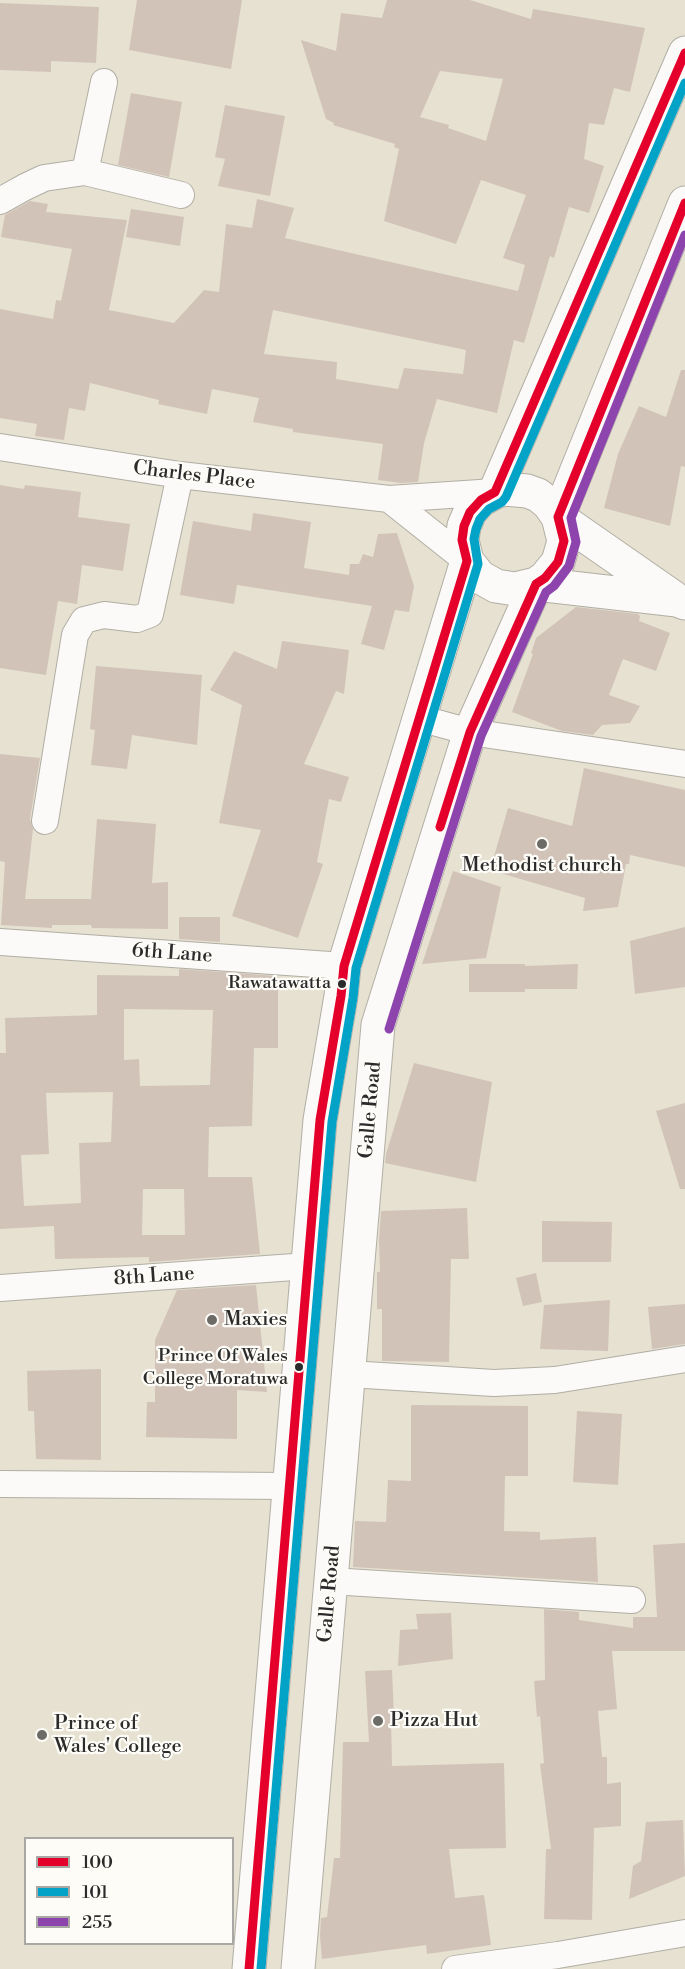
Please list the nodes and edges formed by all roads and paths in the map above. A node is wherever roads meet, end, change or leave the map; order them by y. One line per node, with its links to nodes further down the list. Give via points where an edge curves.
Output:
1 (685, 53): 9 (main road)
2 (104, 82): 3 (street)
3 (85, 172): 4 (street); 5 (street, via 44,178)
4 (181, 195)
5 (0, 201)
6 (685, 203): 11 (main road)
7 (0, 447): 8 (street, Charles Place)
8 (180, 475): 10 (street, Charles Place); 18 (street, via 150,614 137,619 104,615 84,620 75,635)
9 (495, 492): 10 (street, Charles Place); 11 (main road, via 527,490 549,504); 12 (main road, via 481,500 464,526 462,540)
10 (389, 499): 12 (street)
11 (558, 517): 13 (main road, Galle Road, via 564,541 561,553 552,570); 14 (main road)
12 (467, 561): 13 (main road, via 480,577 496,586 515,589); 15 (main road)
13 (536, 584): 14 (main road); 16 (main road, Galle Road)
14 (681, 601)
15 (419, 718): 16 (street); 20 (main road)
16 (470, 732): 17 (street); 24 (main road, Galle Road, via 378,1025)
17 (685, 764)
18 (45, 821)
19 (0, 942): 20 (street, 6th Lane)
20 (344, 966): 21 (main road, via 320,1120)
21 (308, 1266): 22 (street, 8th Lane); 26 (main road)
22 (0, 1288)
23 (685, 1359): 24 (street, via 545,1381 494,1383)
24 (349, 1374): 27 (main road, Galle Road)
25 (0, 1484): 26 (street)
26 (289, 1485): 31 (main road)
27 (331, 1581): 28 (street); 32 (main road, Galle Road)
28 (632, 1600)
29 (685, 1933): 30 (street)
30 (559, 1962): 33 (street)
31 (249, 1969)
32 (298, 1969)
33 (455, 1969)

